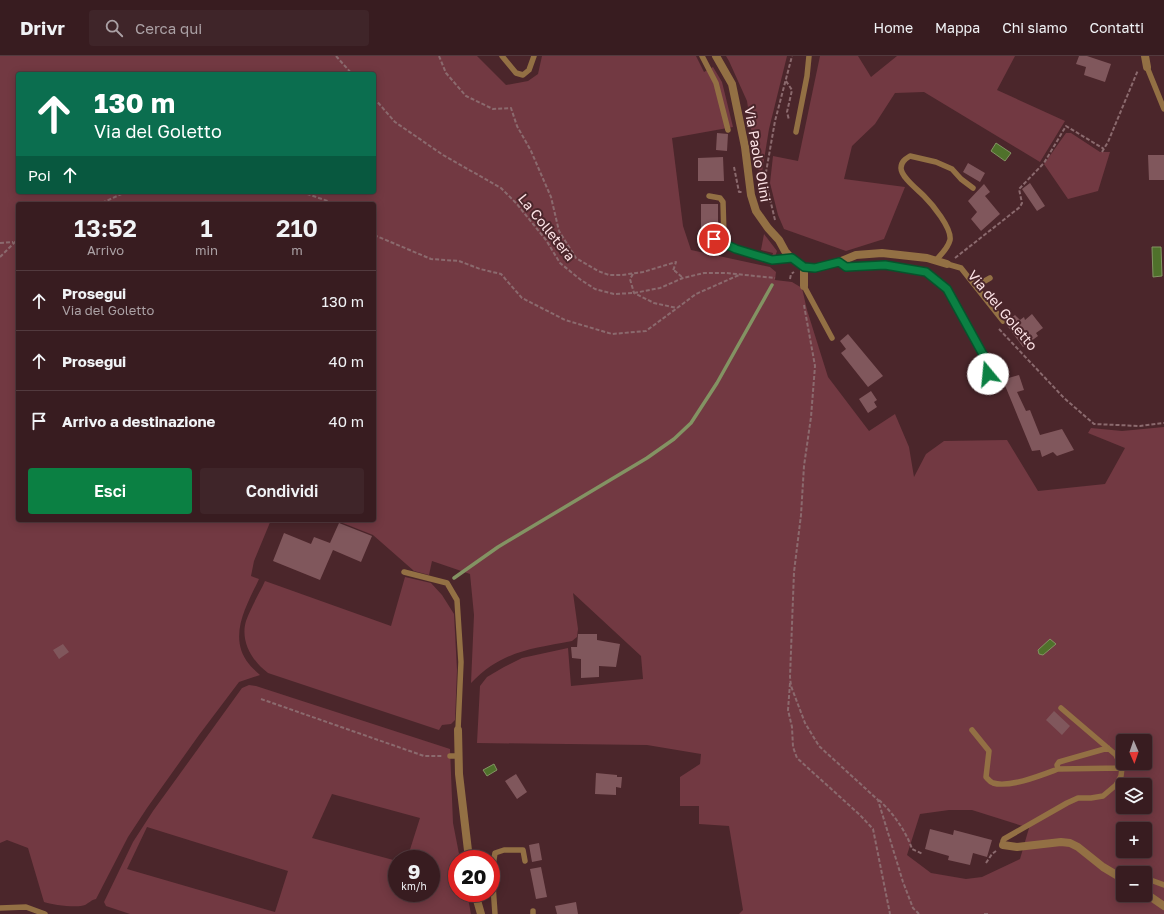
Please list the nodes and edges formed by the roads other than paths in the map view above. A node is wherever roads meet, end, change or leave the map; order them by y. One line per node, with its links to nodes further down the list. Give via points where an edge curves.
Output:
1 (502, 56): 2 (lane, via 516,73 523,75 529,70)
2 (534, 56)
3 (702, 56): 9 (lane, via 716,83)
4 (716, 56): 15 (street, Via Paolo Olini, via 732,84 756,211)
5 (809, 56): 10 (lane)
6 (1145, 56): 7 (street)
7 (1147, 67): 8 (lane)
8 (1164, 109)
9 (728, 130)
10 (796, 132)
11 (973, 188): 17 (lane, via 952,169 936,162 910,156 901,164 900,169 906,178 933,206 949,232 950,240)
12 (709, 196): 14 (lane, via 720,198 723,202 724,237)
13 (714, 239): 14 (lane)
14 (730, 246): 16 (lane)
15 (792, 258): 16 (street); 20 (street)
16 (772, 260)
17 (936, 260): 18 (street, via 882,253 856,255); 19 (street)
18 (839, 262): 20 (street, via 815,268); 26 (lane, via 846,267 885,265 926,272 947,289 985,358)
19 (948, 264): 23 (lane, via 961,268)
20 (804, 267): 22 (street)
21 (990, 278): 23 (lane)
22 (804, 286): 25 (lane)
23 (976, 286): 24 (lane)
24 (1003, 322)
25 (832, 338)
26 (992, 389)
27 (404, 572): 29 (lane, via 447,583 457,600 461,662)
28 (1061, 708): 31 (lane)
29 (458, 730): 37 (street, via 454,756)
30 (972, 730): 34 (lane, via 989,751 986,777 992,783 1019,782)
31 (1108, 748): 32 (lane); 34 (lane, via 1059,762)
32 (1116, 755)
33 (1116, 768): 34 (lane)
34 (1058, 769)
35 (1122, 770): 36 (lane, via 1116,785 1103,796 1078,798 1067,803 1004,840)
36 (1003, 845): 39 (street, via 1017,847 1070,843)
37 (468, 850)
38 (525, 861): 48 (lane, via 522,850 495,853 492,872)
39 (1116, 875)
40 (1152, 881): 41 (lane)
41 (1164, 885)
42 (1152, 898): 44 (street)
43 (478, 902): 47 (street)
44 (1164, 906)
45 (0, 908): 46 (lane, via 26,907)
46 (45, 914)
47 (481, 914)
48 (495, 914)

